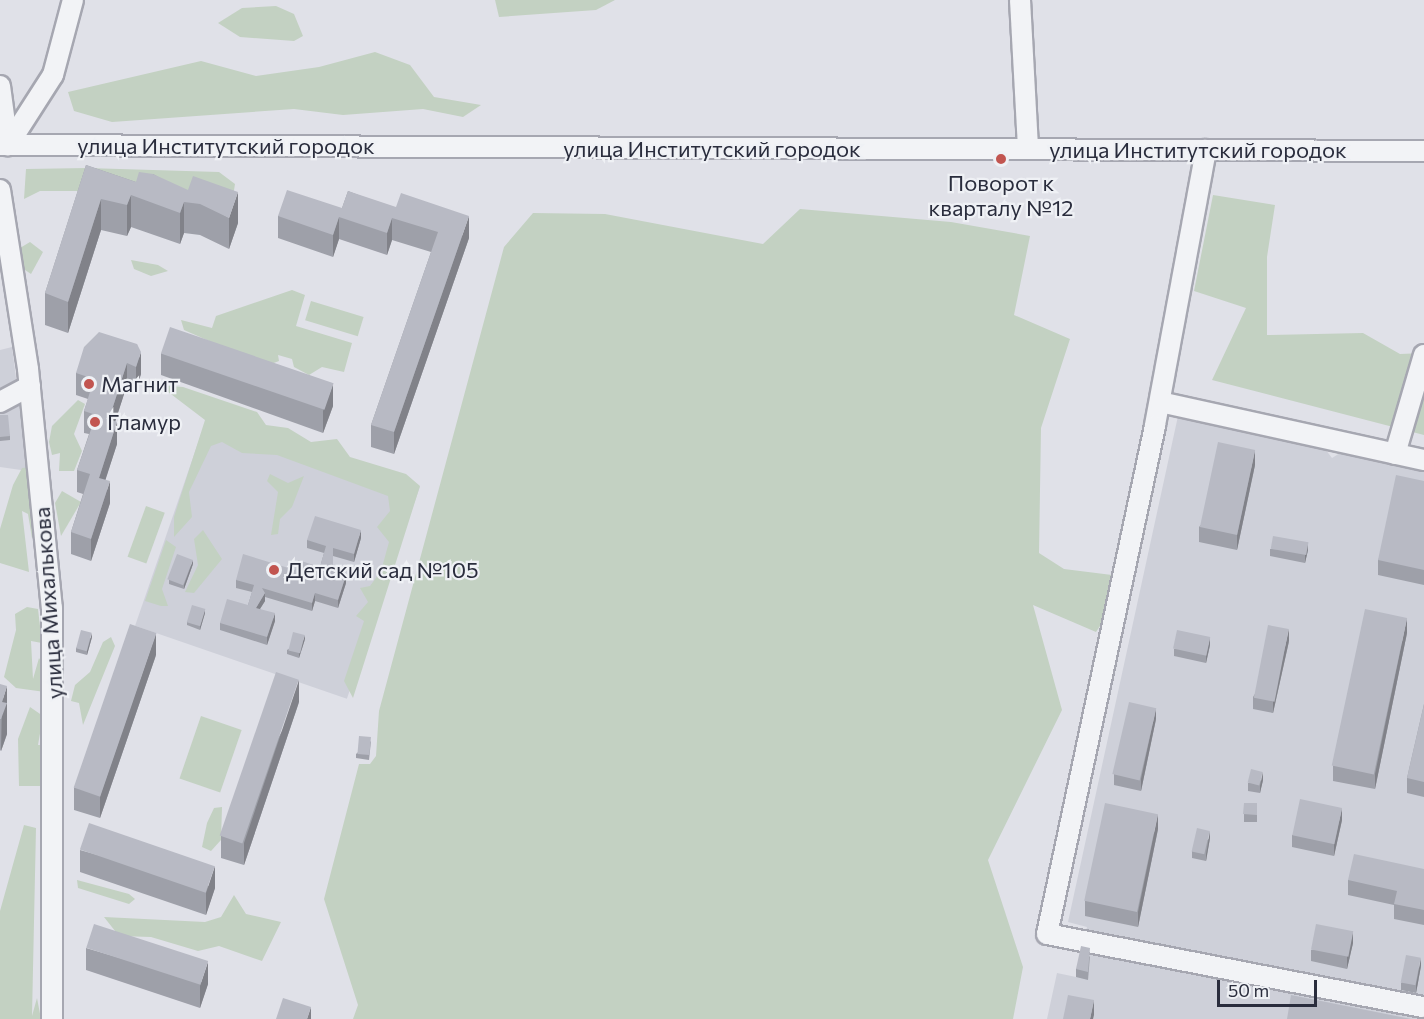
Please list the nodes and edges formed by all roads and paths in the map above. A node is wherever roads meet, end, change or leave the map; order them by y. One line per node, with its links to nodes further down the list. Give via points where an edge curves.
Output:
1 (73, 0): 4 (street, via 53,75)
2 (1020, 0): 5 (street)
3 (0, 86): 4 (street)
4 (4, 145): 5 (street, улица Институтский городок)
5 (1028, 149): 6 (street, улица Институтский городок)
6 (1206, 150): 7 (street, улица Институтский городок); 12 (street)
7 (1424, 151)
8 (0, 190): 10 (street, улица Михалькова)
9 (1424, 355): 13 (street)
10 (30, 386): 11 (street); 16 (street, улица Михалькова, via 52,608 56,710)
11 (0, 402)
12 (1160, 402): 13 (street); 15 (street, via 1047,934)
13 (1395, 454): 14 (street)
14 (1424, 460)
15 (1424, 1007)
16 (51, 1019)

